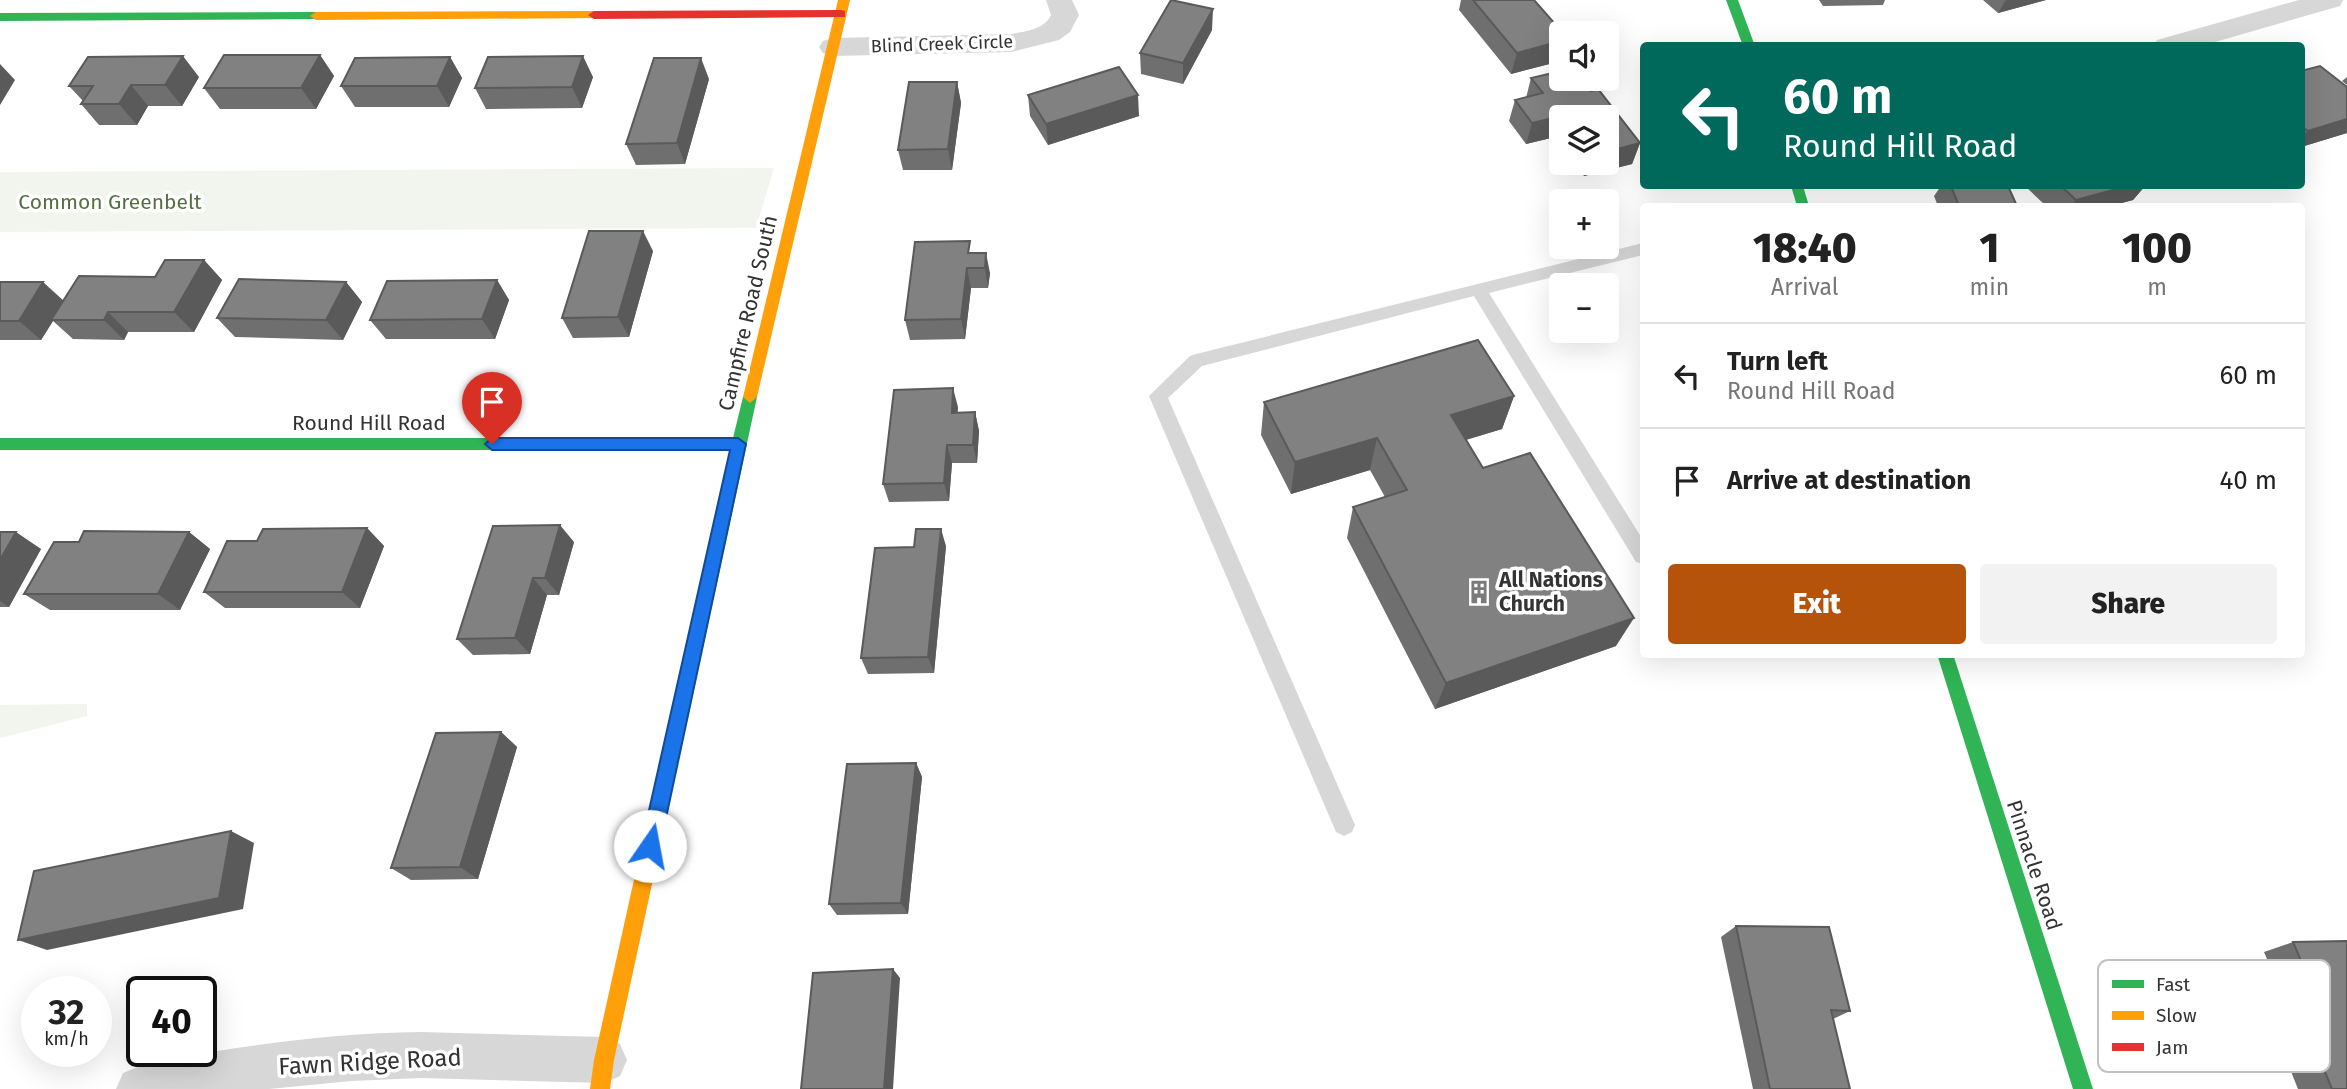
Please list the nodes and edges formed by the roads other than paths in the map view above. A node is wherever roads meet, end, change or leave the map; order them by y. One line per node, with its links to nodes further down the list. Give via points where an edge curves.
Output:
1 (1059, 0): 8 (street, Blind Creek Circle, via 1065,15 1060,26 1032,40)
2 (1732, 0): 6 (street)
3 (2330, 0): 7 (street)
4 (842, 7): 5 (street); 8 (street, Campfire Road South)
5 (0, 17)
6 (1748, 42)
7 (2181, 42)
8 (833, 47): 12 (street, Campfire Road South)
9 (1640, 250): 10 (lane)
10 (1478, 289): 13 (lane); 15 (lane, via 1196,361 1158,396)
11 (0, 444): 12 (street, Round Hill Road)
12 (738, 444): 16 (street, Campfire Road South)
13 (1640, 551)
14 (1946, 658): 18 (street, Pinnacle Road)
15 (1344, 825)
16 (602, 1075): 17 (street, Fawn Ridge Road, via 406,1056 195,1076)
17 (139, 1089)
18 (2083, 1089)

